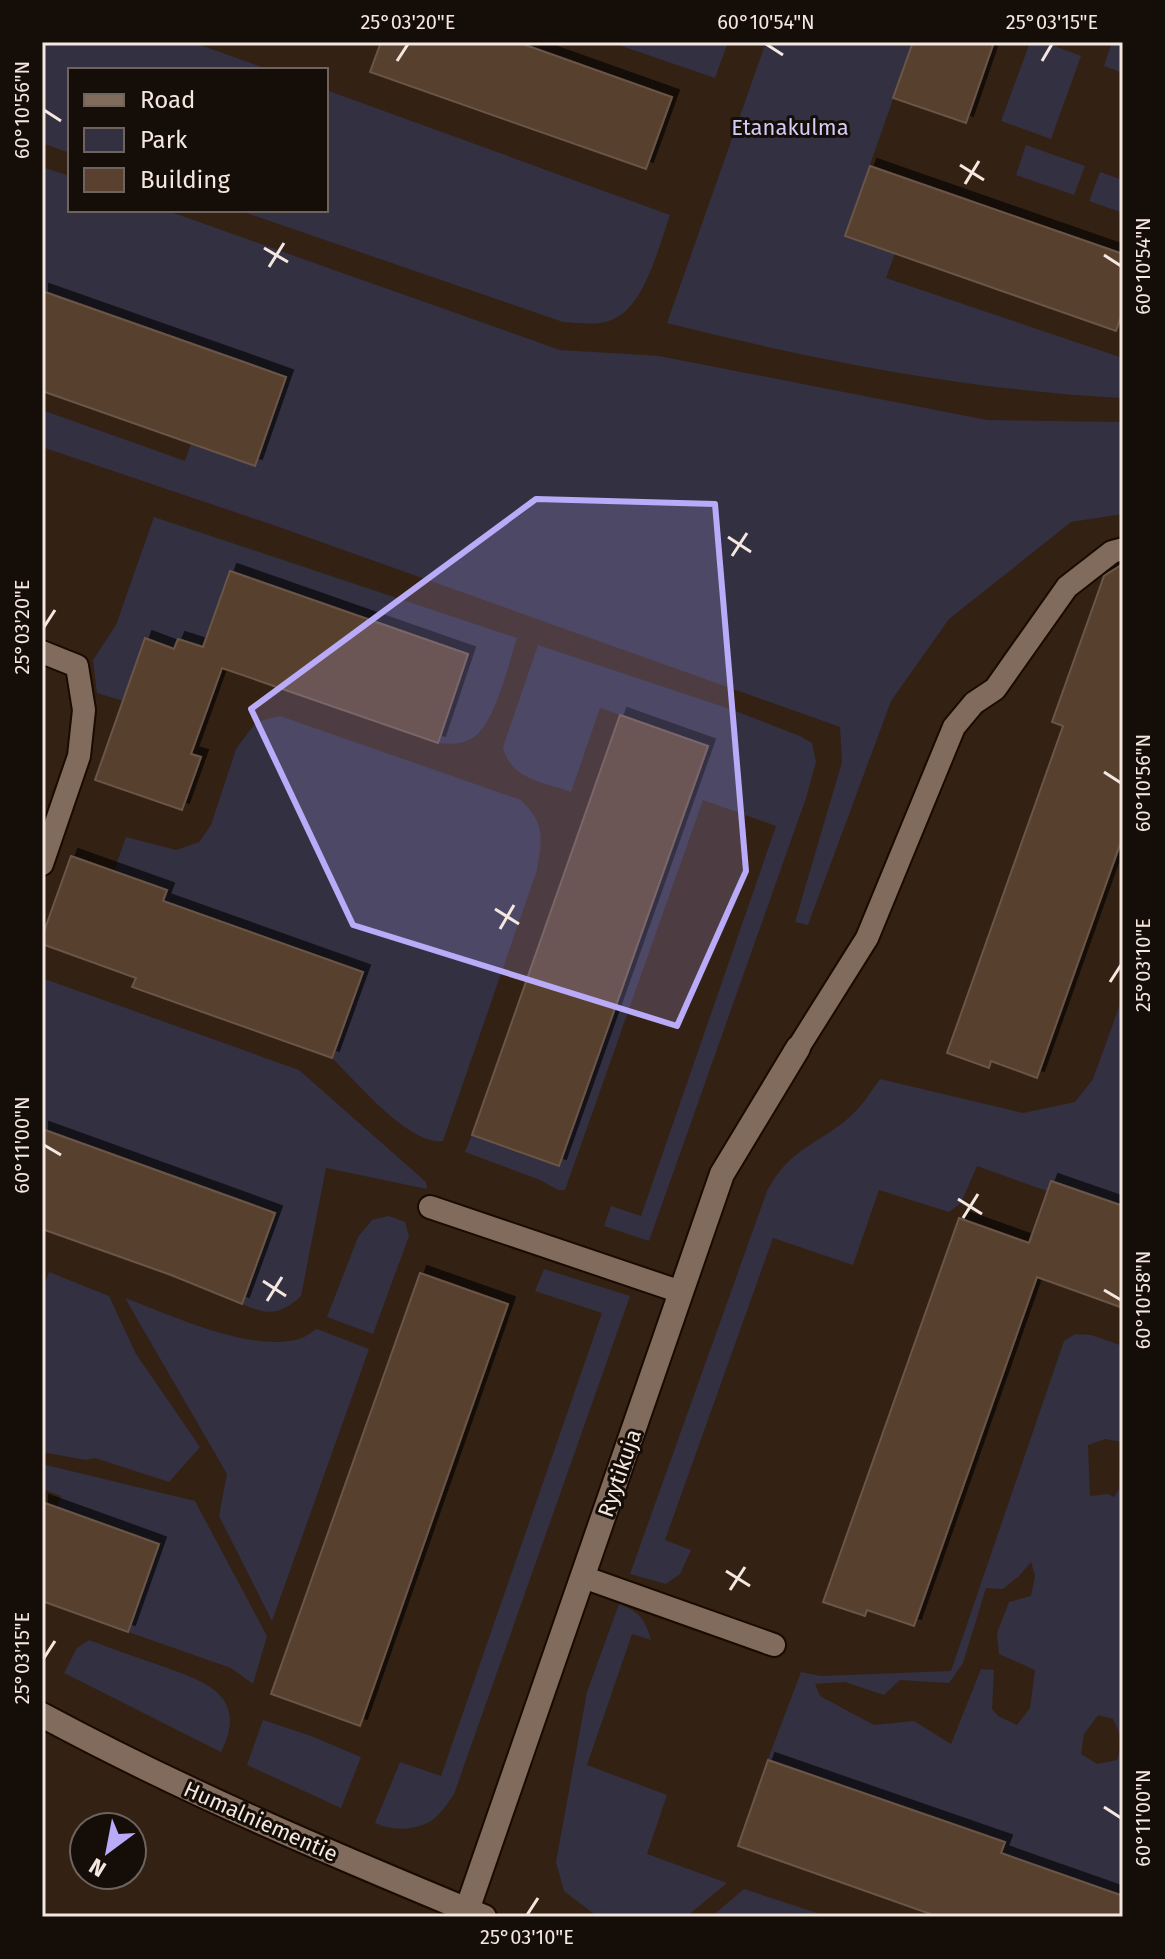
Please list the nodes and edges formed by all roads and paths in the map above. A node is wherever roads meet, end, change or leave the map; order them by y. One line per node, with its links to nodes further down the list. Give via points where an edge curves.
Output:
1 (1123, 549): 4 (lane, via 1067,587 995,689 974,703 954,727 867,938)
2 (42, 652): 3 (lane, via 77,666 84,710 79,756)
3 (42, 864)
4 (798, 1048): 6 (street, Ryytikuja, via 722,1174)
5 (430, 1207): 6 (lane)
6 (681, 1292): 7 (street, Ryytikuja)
7 (583, 1577): 8 (lane); 10 (street, Ryytikuja)
8 (774, 1645)
9 (42, 1715): 10 (street, Humalniementie, via 238,1814)
10 (475, 1913)

